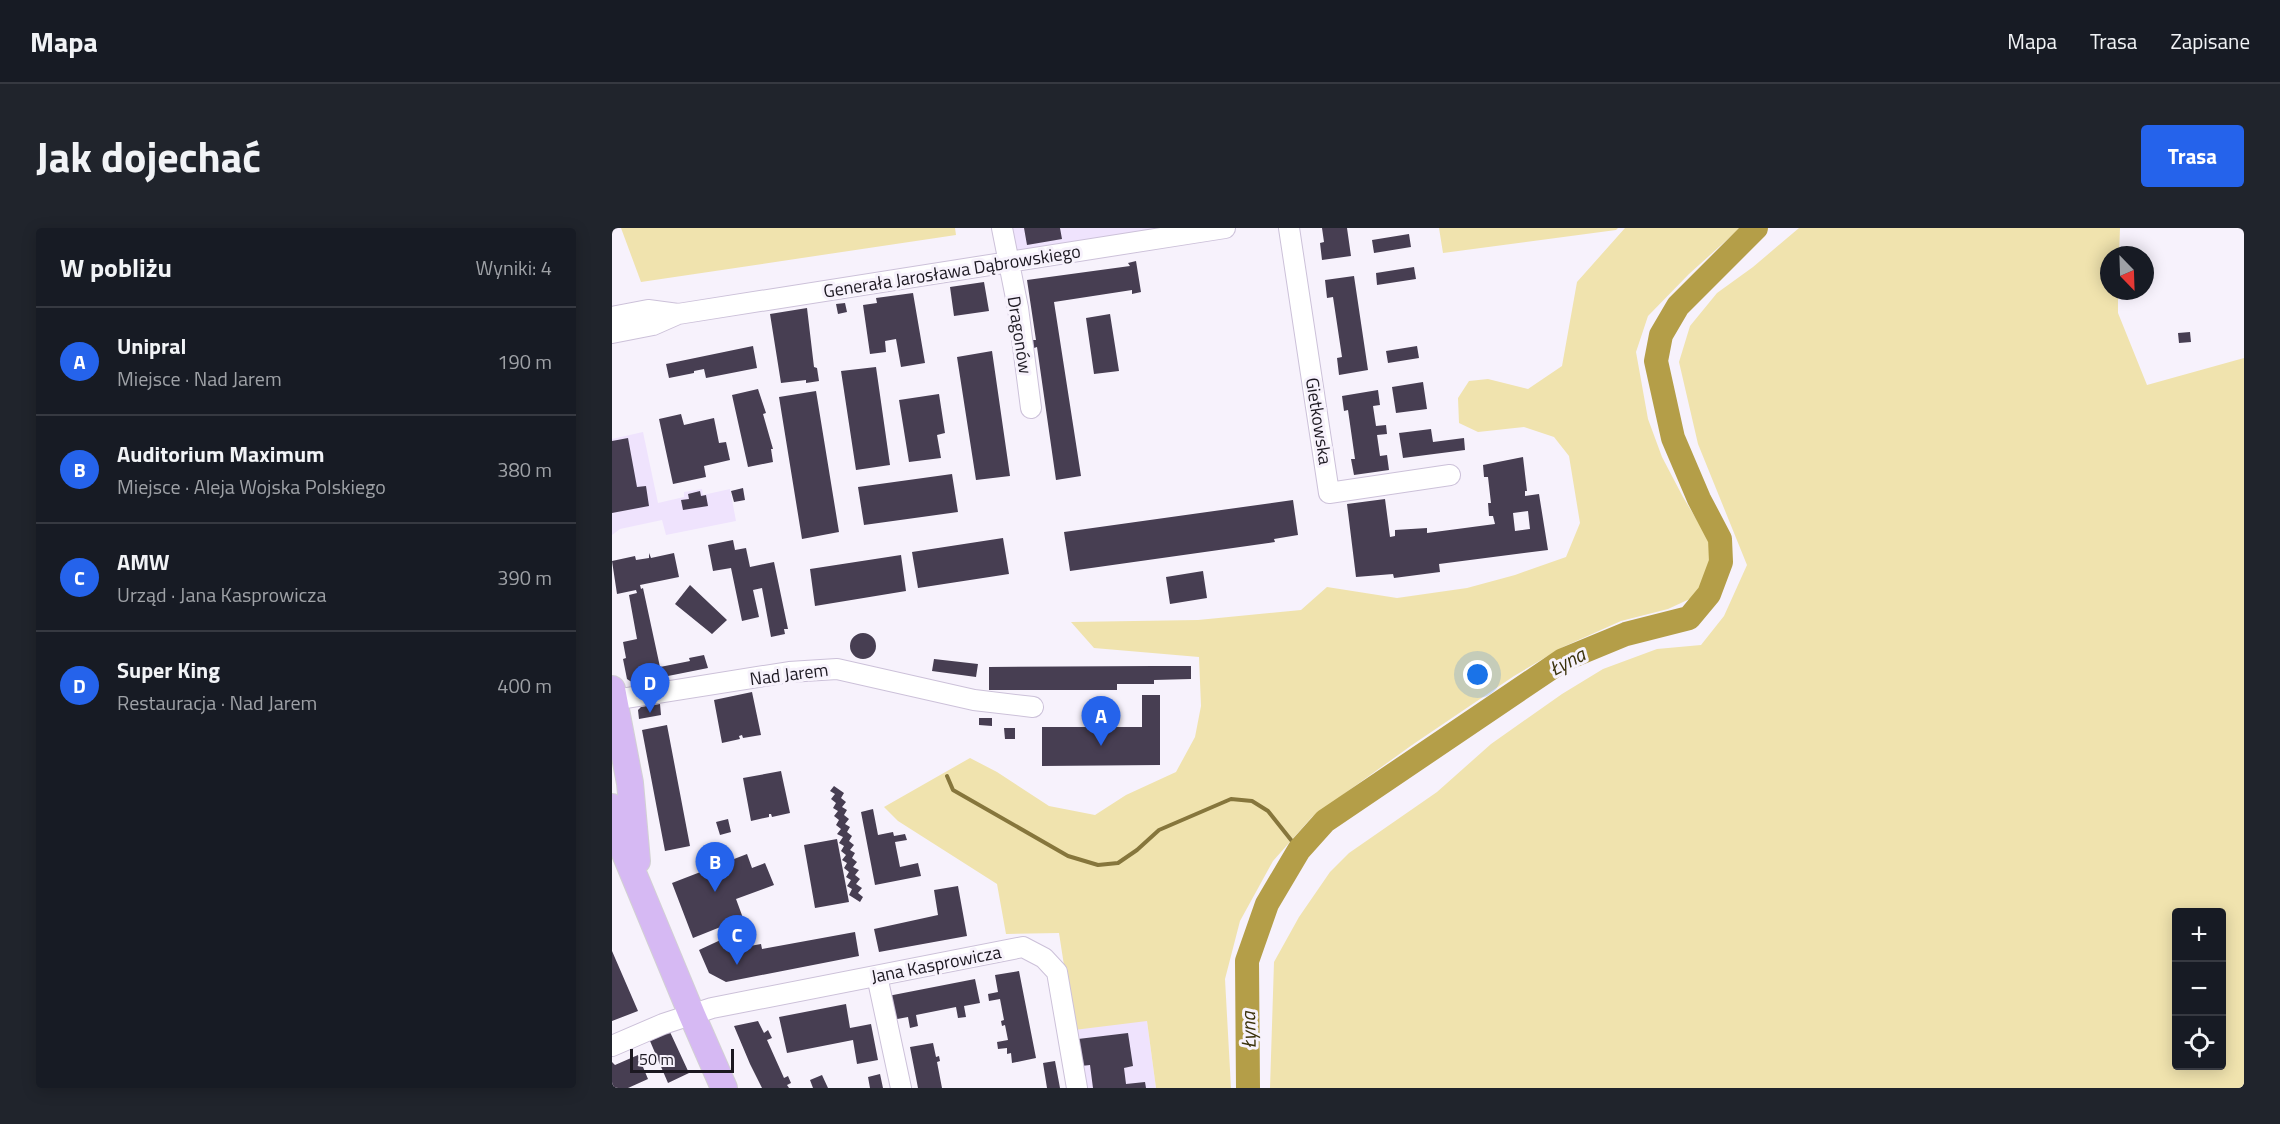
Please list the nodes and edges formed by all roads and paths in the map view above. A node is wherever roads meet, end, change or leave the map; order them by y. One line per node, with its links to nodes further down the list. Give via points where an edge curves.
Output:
1 (1002, 228): 4 (street, Dragonów)
2 (1225, 228): 4 (street, Generała Jarosława Dąbrowskiego)
3 (1289, 228): 9 (street, Gietkowska, via 1329,493)
4 (1007, 262): 5 (street, Generała Jarosława Dąbrowskiego); 8 (street, Dragonów, via 1018,308)
5 (678, 314): 6 (street, Generała Jarosława Dąbrowskiego, via 648,310); 7 (street, Generała Jarosława Dąbrowskiego, via 653,325)
6 (612, 317)
7 (612, 333)
8 (1031, 408)
9 (1450, 475)
10 (613, 695): 11 (street, Nad Jarem, via 837,669 974,700); 12 (main road)
11 (1033, 706)
12 (617, 739): 14 (main road, via 630,783)
13 (612, 807): 14 (main road, via 619,839)
14 (636, 878): 16 (main road)
15 (877, 976): 16 (street, Jana Kasprowicza, via 712,1008); 19 (street); 20 (street, Jana Kasprowicza, via 1023,947 1036,953 1057,972)
16 (692, 1016): 17 (street, Jana Kasprowicza); 18 (main road)
17 (612, 1046)
18 (724, 1088)
19 (902, 1088)
20 (1077, 1088)

